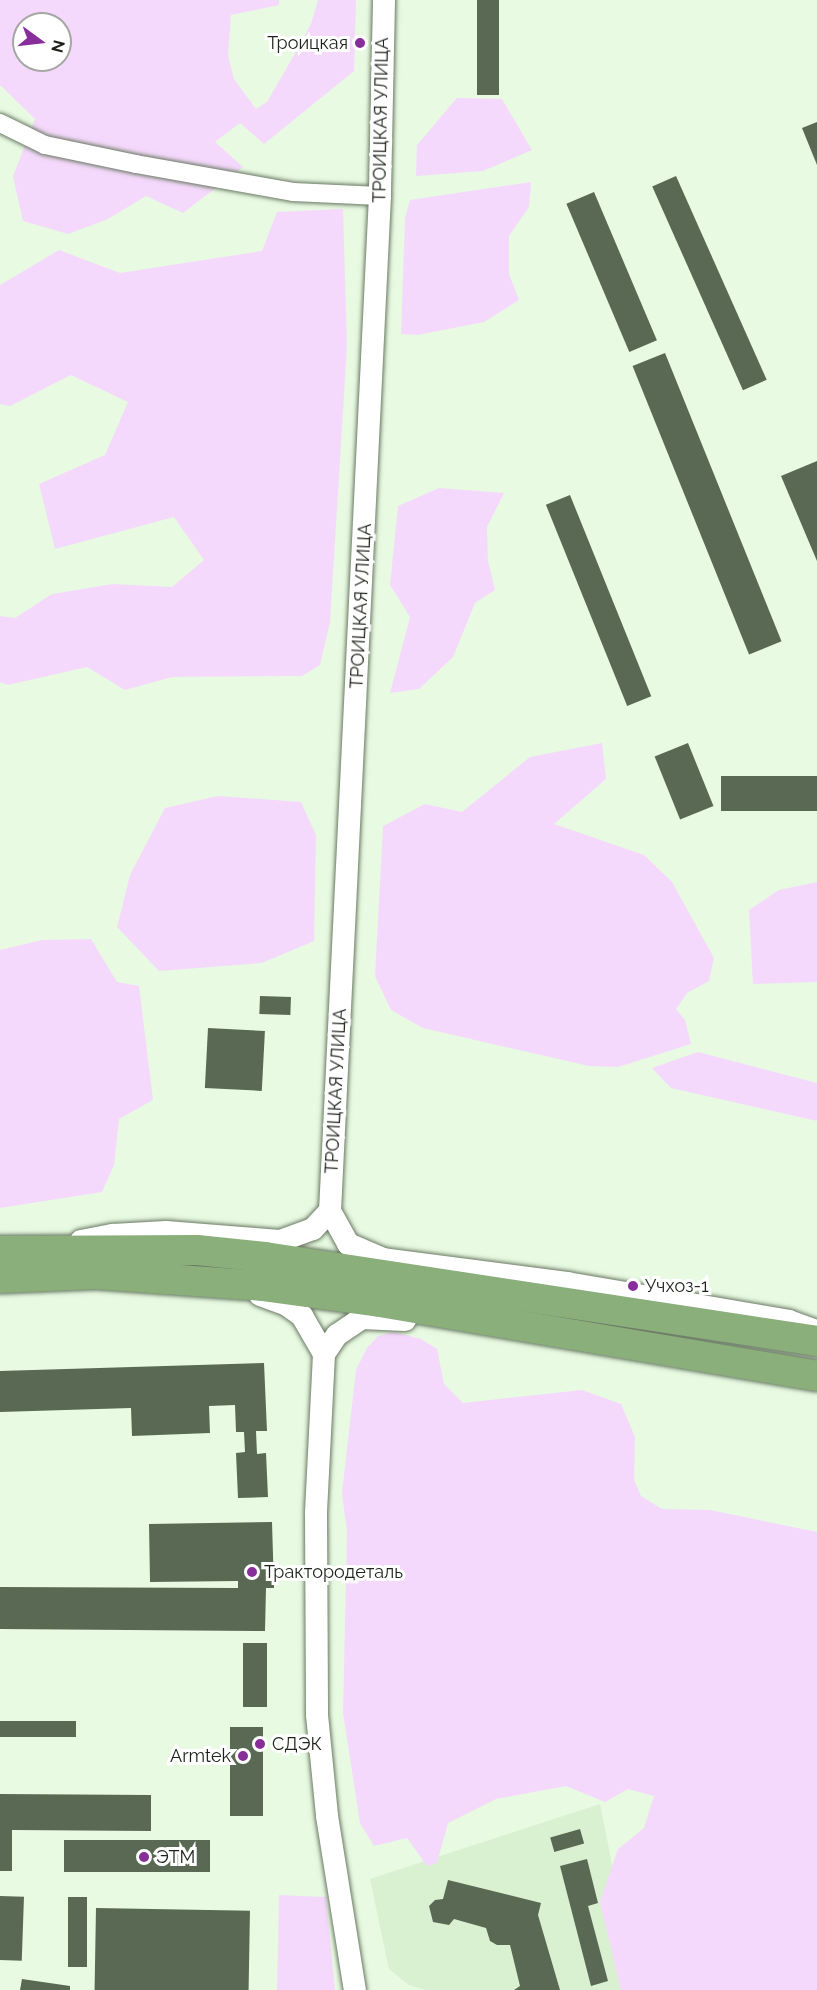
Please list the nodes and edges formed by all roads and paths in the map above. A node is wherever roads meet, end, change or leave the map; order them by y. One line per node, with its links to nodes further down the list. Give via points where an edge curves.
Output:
1 (384, 0): 3 (street, ТРОИЦКАЯ УЛИЦА)
2 (0, 123): 3 (street, via 45,145 135,164 293,192)
3 (380, 196): 4 (street, ТРОИЦКАЯ УЛИЦА)
4 (330, 1211): 5 (street, via 313,1229 280,1241 166,1232 113,1235); 9 (street, via 336,1229 348,1244 383,1258 567,1282 789,1321)
5 (42, 1249): 6 (highway); 11 (highway, via 197,1250 265,1257)
6 (0, 1251)
7 (96, 1274): 8 (highway); 10 (highway, via 262,1286); 12 (street, via 150,1285 270,1299 288,1305 302,1316)
8 (0, 1278)
9 (817, 1331)
10 (608, 1340): 12 (street, via 531,1340 378,1316 348,1325); 13 (highway)
11 (817, 1341)
12 (324, 1354): 14 (street, via 316,1514 317,1715 328,1828)
13 (817, 1376)
14 (355, 1990)

